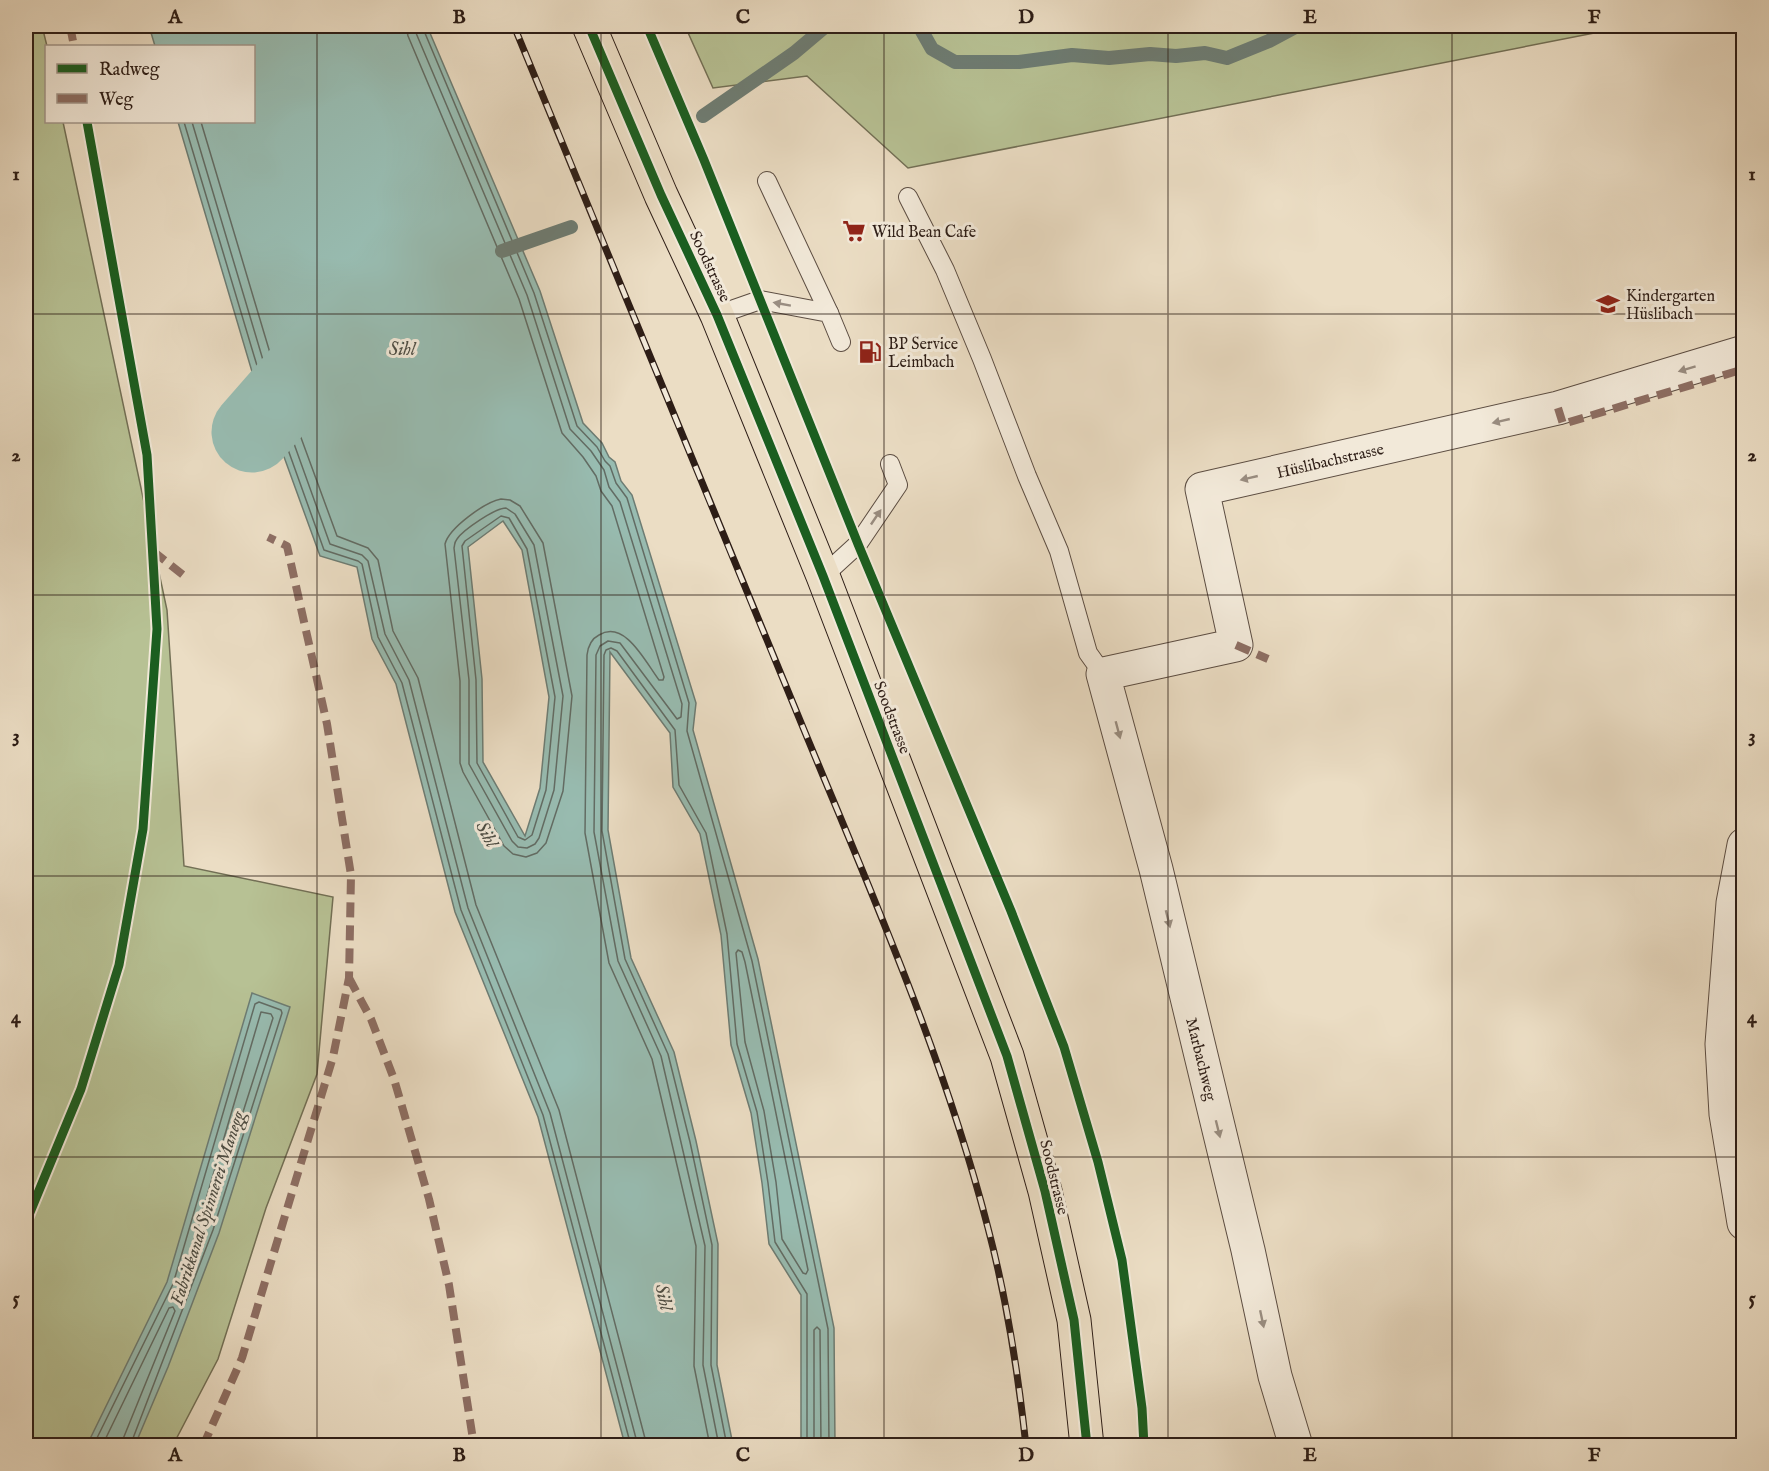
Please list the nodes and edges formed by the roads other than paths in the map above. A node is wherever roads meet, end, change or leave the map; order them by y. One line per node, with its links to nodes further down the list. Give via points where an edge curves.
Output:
1 (589, 26): 5 (main road, Soodstrasse)
2 (767, 181): 4 (lane)
3 (908, 197): 10 (lane, via 945,270 982,358 1059,551 1088,653)
4 (829, 313): 5 (lane, one-way to 5, via 760,300); 6 (lane)
5 (717, 315): 9 (main road, Soodstrasse)
6 (841, 342)
7 (1743, 352): 10 (street, Hüslibachstrasse, one-way to 10, via 1558,408 1202,489 1236,645)
8 (890, 464): 9 (lane, one-way to 8, via 858,544 898,485)
9 (823, 576): 13 (main road, Soodstrasse, via 1007,1056 1045,1191 1074,1320)
10 (1102, 674): 14 (street, Marbachweg, one-way to 14, via 1159,880 1275,1376)
11 (1743, 845): 12 (street, via 1733,903 1722,1044 1726,1114)
12 (1743, 1223)
13 (1087, 1446)
14 (1296, 1446)

